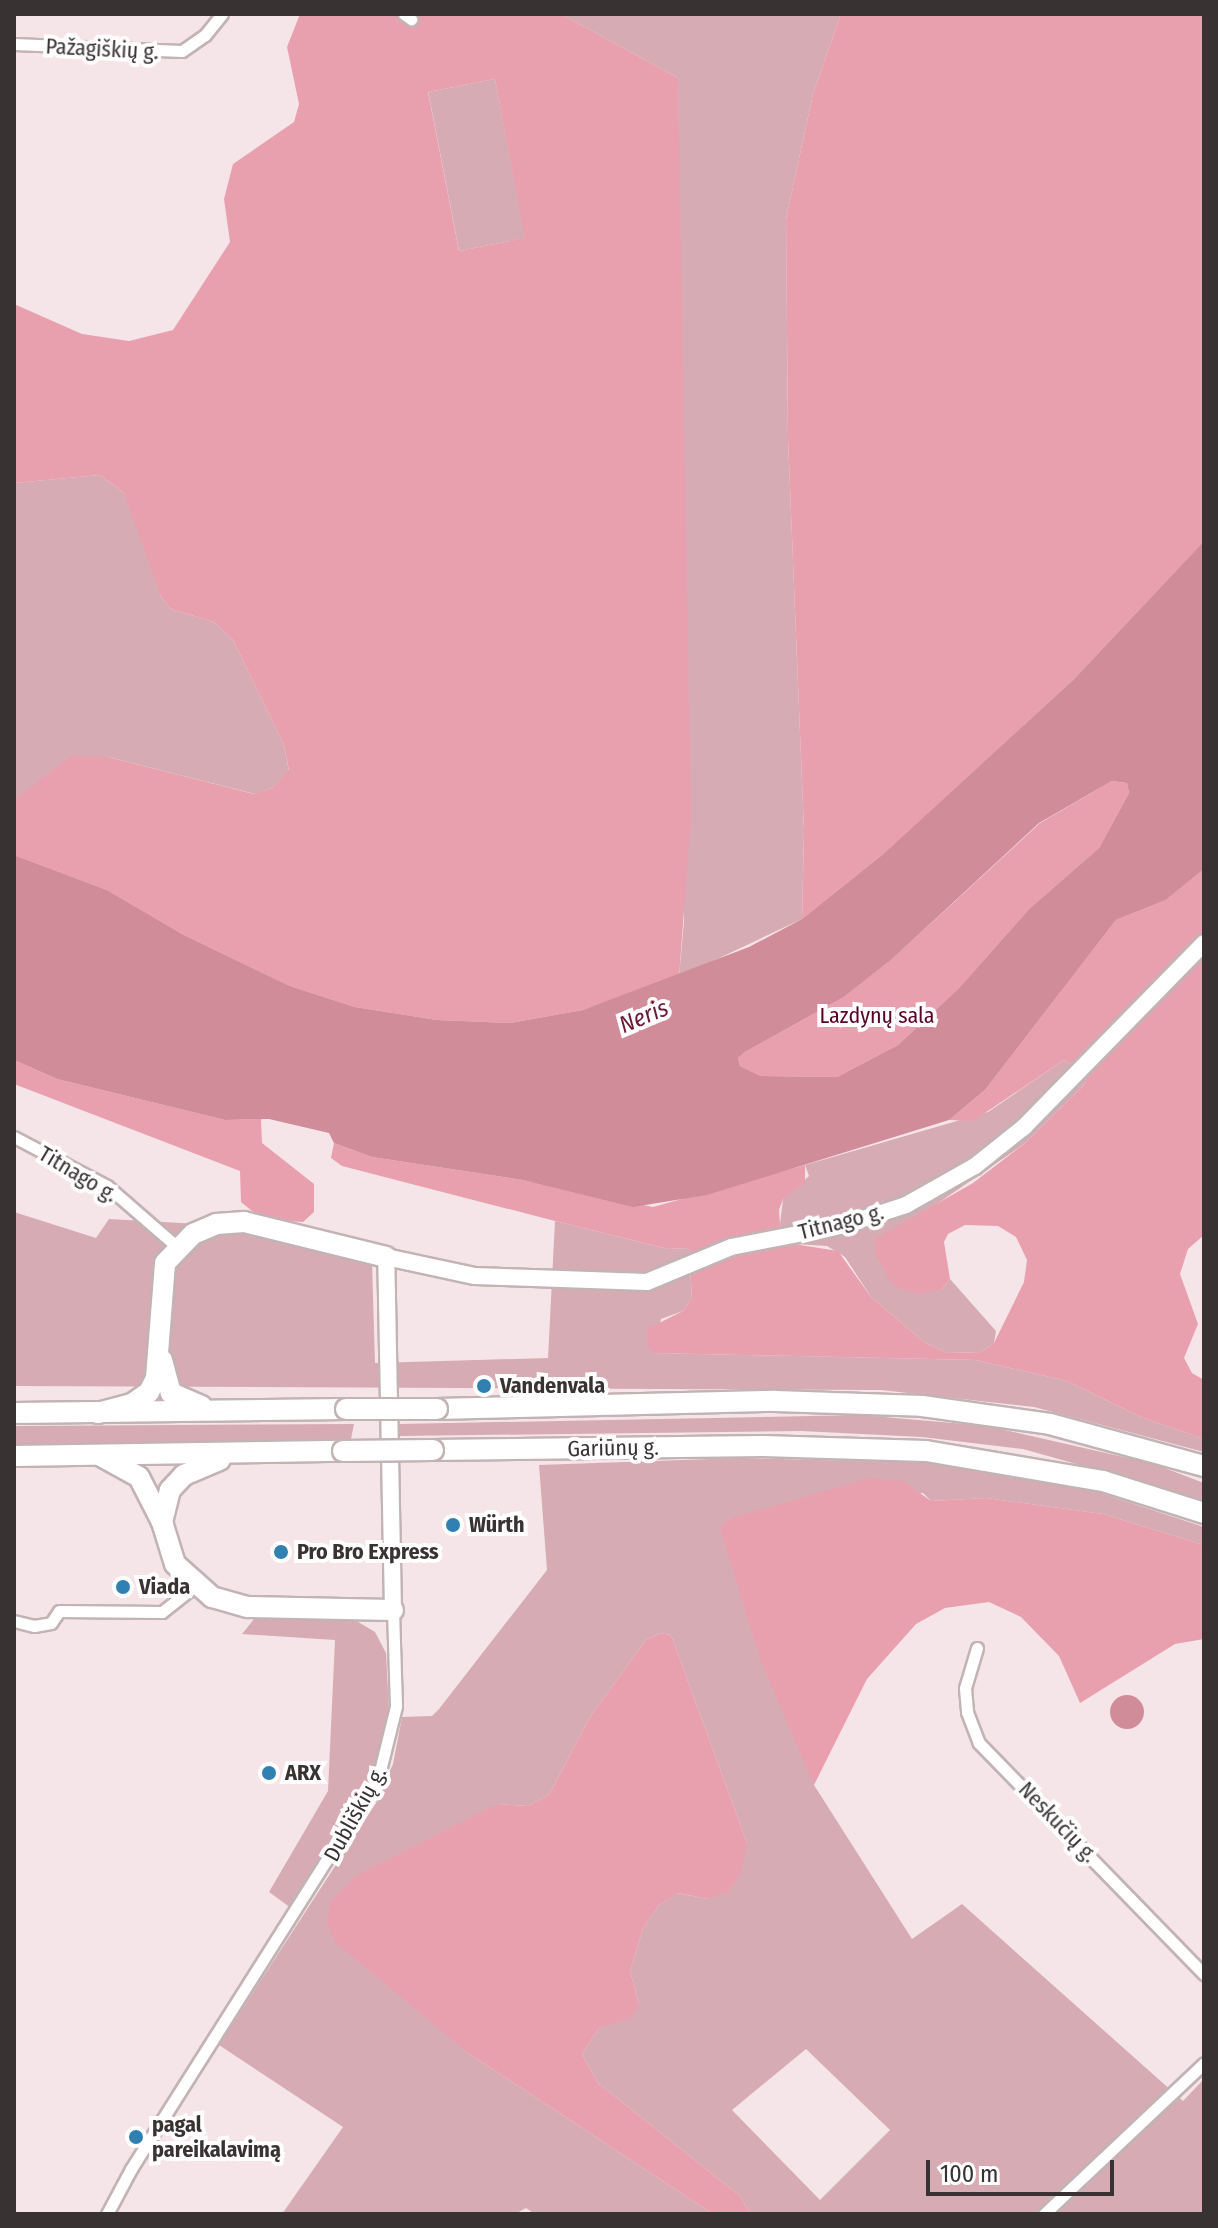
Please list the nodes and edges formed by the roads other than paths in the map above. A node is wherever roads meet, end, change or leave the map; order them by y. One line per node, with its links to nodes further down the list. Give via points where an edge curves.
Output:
1 (222, 14): 2 (street, Pažagiškių g., via 182,51)
2 (14, 44)
3 (1204, 943): 6 (street, Titnago g., via 1015,1134 953,1180 906,1205 844,1225 731,1247 647,1282 475,1276)
4 (14, 1137): 5 (street, Titnago g., via 107,1186)
5 (176, 1246): 6 (highway, via 216,1224 244,1222); 7 (highway, via 160,1283)
6 (386, 1257): 18 (street, Dubliškių g.)
7 (159, 1341): 8 (highway, via 171,1393 182,1401); 10 (highway, via 156,1378 146,1396)
8 (221, 1410): 10 (highway, Gariūnų g.); 14 (highway, Gariūnų g., bridge, via 775,1401 922,1406 1050,1424)
9 (14, 1413): 10 (highway, Gariūnų g.)
10 (98, 1413)
11 (238, 1454): 13 (highway, Gariūnų g.); 15 (highway, Gariūnų g., bridge, via 777,1446 926,1451 1103,1481); 16 (highway, via 184,1475 170,1490)
12 (14, 1456): 13 (highway, Gariūnų g.)
13 (101, 1456): 16 (highway, via 139,1477)
14 (1204, 1466)
15 (1204, 1513)
16 (162, 1522): 17 (highway, via 175,1564)
17 (195, 1586): 18 (highway, via 235,1605); 19 (street, via 162,1612 59,1611 51,1623)
18 (393, 1610): 23 (street, Dubliškių g., via 393,1730 375,1787)
19 (14, 1621)
20 (977, 1648): 21 (street, Neskučių g., via 965,1688 979,1743)
21 (1204, 1974)
22 (1204, 2063): 24 (street)
23 (107, 2214)
24 (1044, 2214)

